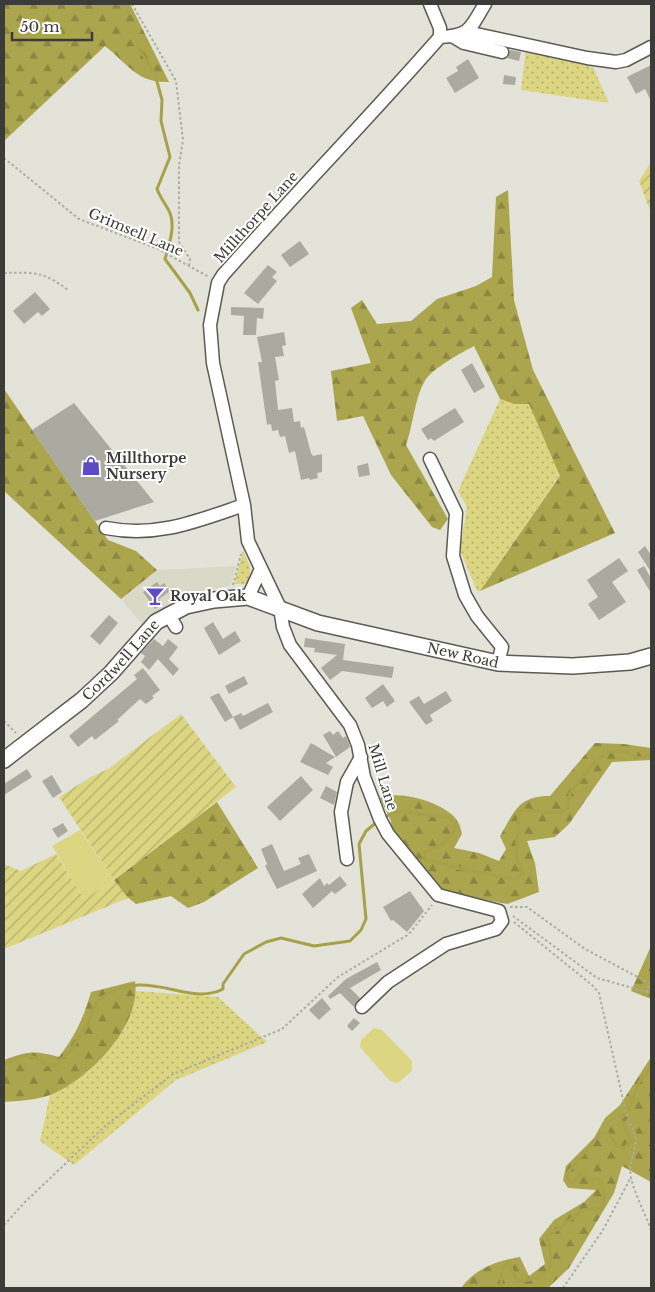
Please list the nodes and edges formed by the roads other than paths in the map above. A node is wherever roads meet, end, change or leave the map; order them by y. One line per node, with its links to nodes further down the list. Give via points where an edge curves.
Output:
1 (430, 4): 4 (street, via 440,28)
2 (485, 4): 3 (street)
3 (467, 32): 5 (street); 6 (street, via 616,62)
4 (440, 37): 5 (street); 9 (street, Millthorpe Lane, via 380,106 279,211 218,283 210,325 213,363)
5 (454, 37): 7 (street, via 464,44)
6 (651, 47)
7 (502, 52)
8 (430, 459): 17 (street, via 456,513 453,556 465,595 502,647)
9 (244, 505): 10 (street, via 168,529 130,533); 11 (street, Millthorpe Lane, via 248,541)
10 (106, 528)
11 (260, 571): 12 (street); 13 (street, Millthorpe Lane)
12 (251, 592): 13 (main road, Cordwell Lane); 14 (main road, Cordwell Lane, via 186,606)
13 (280, 608): 17 (main road, New Road, via 318,623); 18 (street, Mill Lane, via 290,646 350,726)
14 (168, 614): 15 (street); 19 (main road, Cordwell Lane, via 156,622 82,700)
15 (176, 627)
16 (651, 656): 17 (main road, New Road, via 630,662 574,666)
17 (498, 663)
18 (361, 757): 20 (street, via 347,782 341,812); 21 (street, Mill Lane, via 364,777 380,820 438,895 498,911 502,920 496,929 446,944 388,982)
19 (4, 760)
20 (347, 859)
21 (362, 1007)

